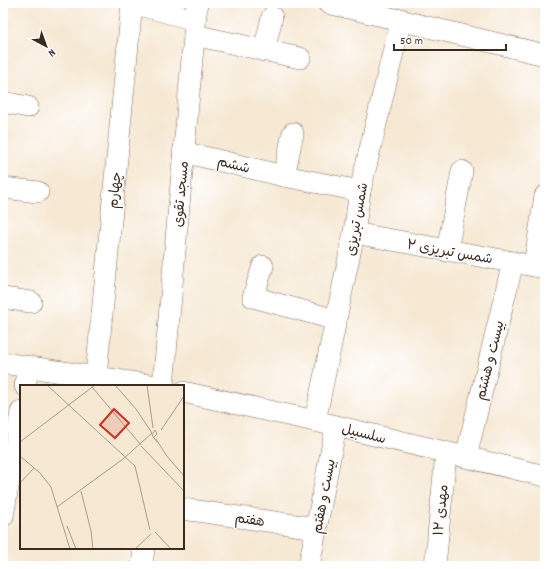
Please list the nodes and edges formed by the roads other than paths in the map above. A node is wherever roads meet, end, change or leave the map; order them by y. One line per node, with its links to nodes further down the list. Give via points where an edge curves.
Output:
1 (132, 3): 4 (street); 29 (street, چهارم)
2 (328, 3): 5 (street)
3 (272, 17): 6 (street)
4 (196, 19): 6 (street); 12 (street, مسجد تقوی)
5 (400, 19): 7 (street); 16 (street, شمس تبریزی)
6 (264, 51): 8 (street)
7 (545, 55)
8 (300, 58)
9 (3, 102): 10 (street)
10 (28, 107)
11 (293, 133): 14 (street)
12 (183, 152): 14 (street, ششم); 31 (street, مسجد تقوی)
13 (462, 171): 20 (street)
14 (284, 176): 16 (street, ششم)
15 (3, 188): 17 (street)
16 (360, 191): 19 (street, شمس تبریزی)
17 (38, 192)
18 (545, 196): 23 (street)
19 (354, 233): 20 (street, شمس تبریزی ۲); 26 (street, شمس تبریزی)
20 (447, 251): 21 (street, شمس تبریزی ۲)
21 (513, 262): 23 (street, شمس تبریزی ۲); 37 (street, بیست و هشتم)
22 (263, 266): 26 (street, via 253,297)
23 (540, 267)
24 (3, 298): 25 (street)
25 (31, 302)
26 (336, 320): 34 (street, شمس تبریزی)
27 (3, 363): 28 (street)
28 (27, 376): 29 (street)
29 (96, 376): 30 (street)
30 (150, 385)
31 (163, 385)
32 (184, 392): 34 (street, سلسبیل)
33 (20, 419): 39 (street)
34 (315, 421): 35 (street, سلسبیل)
35 (336, 426): 36 (street, سلسبیل); 42 (street, بیست و هفتم)
36 (446, 454): 37 (street, سلسبیل); 46 (street, مهدی ۱۲)
37 (466, 457): 38 (street, سلسبیل)
38 (545, 476)
39 (11, 483): 41 (street)
40 (184, 509): 42 (street, هفتم)
41 (3, 516)
42 (316, 528): 45 (street, بیست و هفتم)
43 (144, 549): 44 (street)
44 (142, 566)
45 (309, 566)
46 (435, 566)

